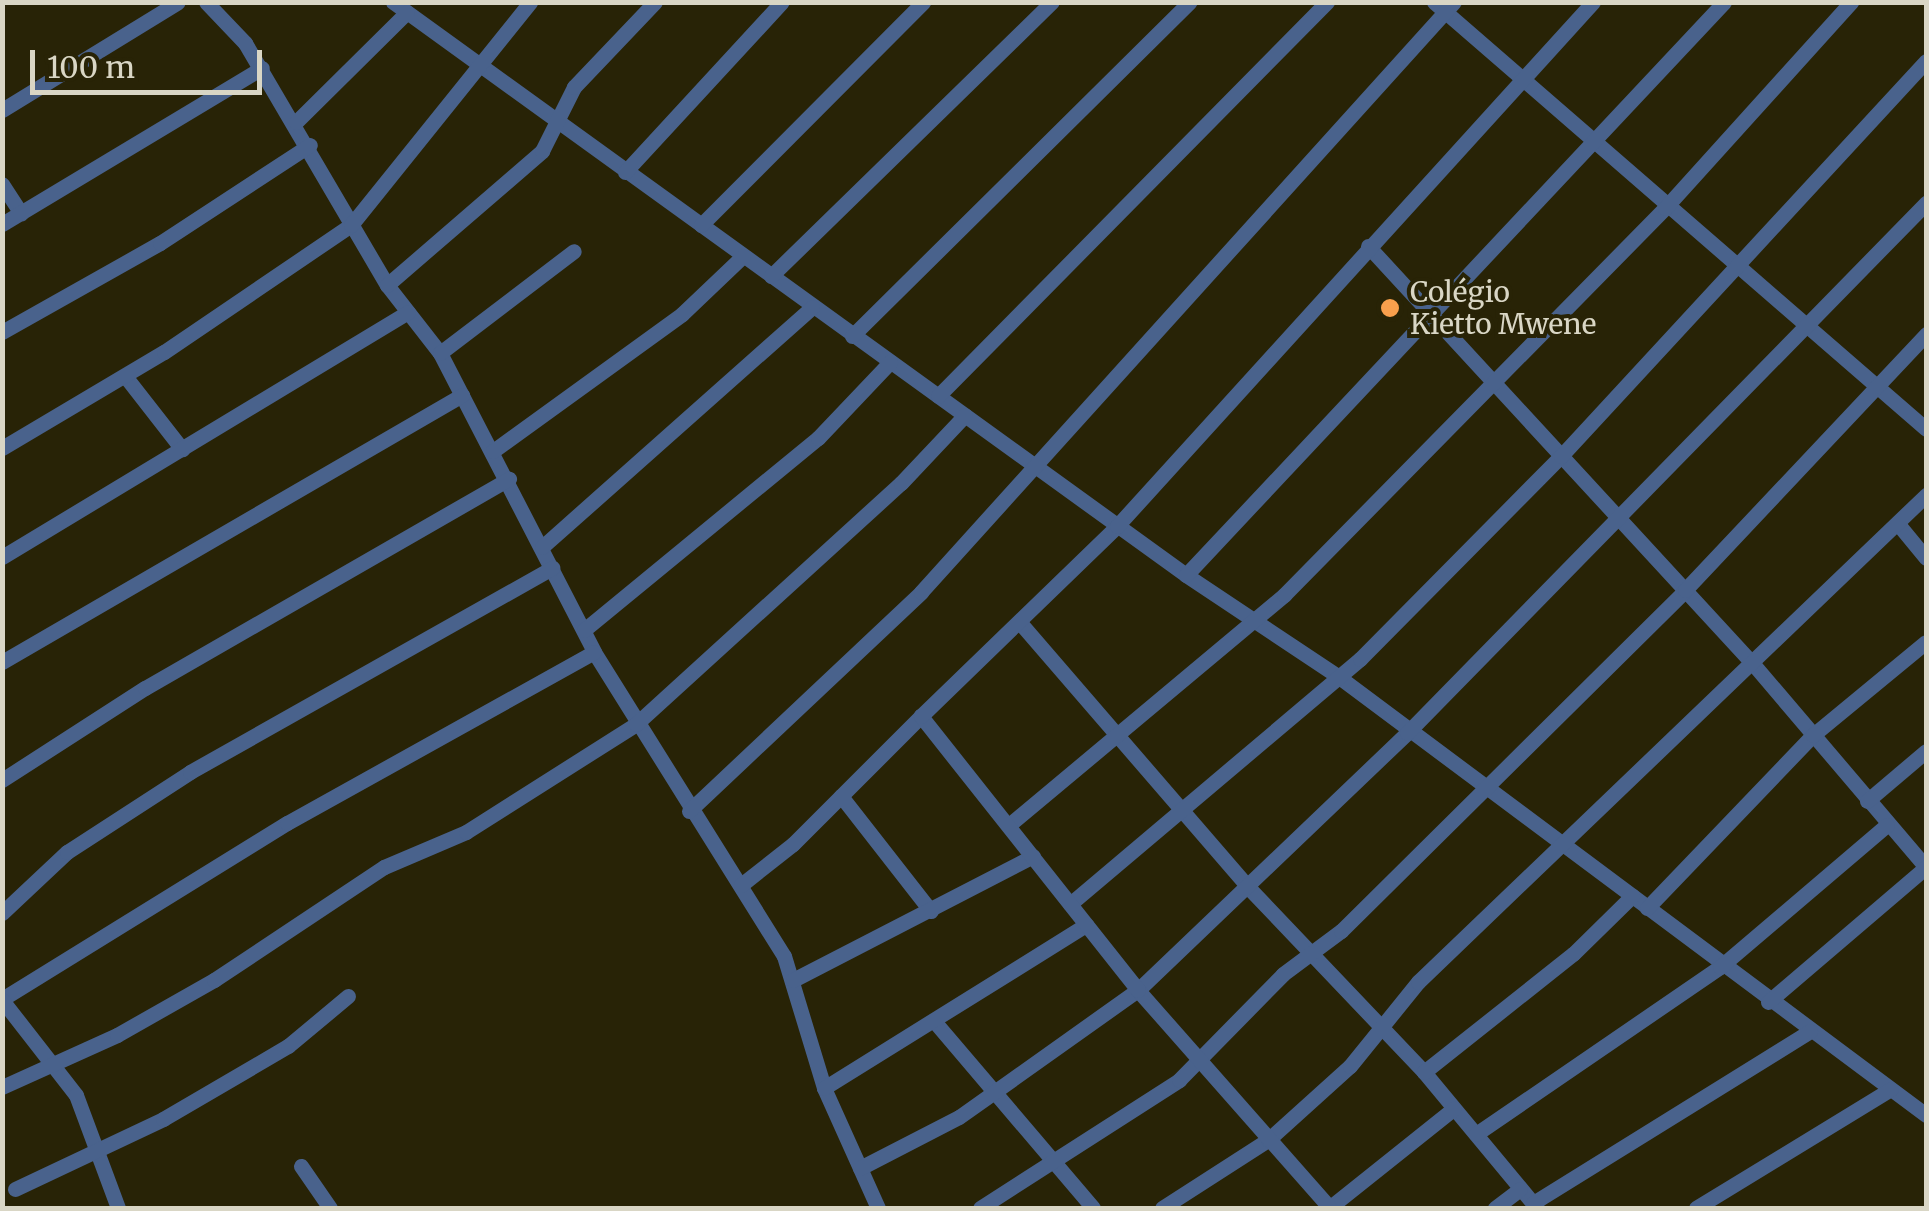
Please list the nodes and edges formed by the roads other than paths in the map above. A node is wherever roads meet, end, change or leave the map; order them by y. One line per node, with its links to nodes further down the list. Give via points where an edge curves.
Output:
1 (178, 2): 19 (street)
2 (206, 2): 17 (street)
3 (530, 2): 15 (street)
4 (655, 2): 20 (street, via 574,87)
5 (782, 2): 24 (street)
6 (923, 2): 31 (street)
7 (1052, 2): 36 (street)
8 (1190, 2): 44 (street)
9 (1327, 2): 51 (street)
10 (1594, 2): 18 (street)
11 (1724, 2): 23 (street)
12 (1852, 2): 27 (street)
13 (1445, 6): 18 (street); 58 (street)
14 (400, 7): 15 (street); 21 (street)
15 (476, 61): 20 (street); 30 (street)
16 (1926, 61): 35 (street)
17 (262, 68): 21 (street); 28 (street)
18 (1520, 81): 23 (street); 32 (street)
19 (2, 110)
20 (554, 118): 24 (street); 37 (street, via 542,151)
21 (296, 122): 22 (street)
22 (310, 145): 30 (street); 42 (street, via 160,244)
23 (1594, 146): 27 (street); 40 (street)
24 (625, 172): 31 (street)
25 (2, 184): 28 (street)
26 (1926, 203): 41 (street)
27 (1665, 208): 35 (street); 48 (street)
28 (21, 213): 29 (street)
29 (2, 224)
30 (351, 225): 37 (street); 47 (street)
31 (701, 226): 34 (street)
32 (1368, 246): 40 (street); 63 (street)
33 (574, 252): 45 (street)
34 (744, 256): 36 (street); 56 (street, via 682,314)
35 (1738, 268): 41 (street); 57 (street)
36 (771, 276): 38 (street)
37 (387, 285): 39 (street)
38 (812, 307): 44 (street); 64 (street)
39 (408, 312): 45 (street); 55 (street)
40 (1432, 315): 48 (street); 68 (street)
41 (1808, 329): 49 (street); 61 (street)
42 (2, 332)
43 (1926, 334): 49 (street)
44 (852, 336): 46 (street)
45 (440, 353): 50 (street)
46 (890, 362): 51 (street); 72 (street, via 818,438)
47 (126, 376): 54 (street); 55 (street)
48 (1491, 379): 57 (street); 70 (street)
49 (1875, 386): 53 (street); 69 (street)
50 (462, 395): 56 (street); 75 (street)
51 (938, 396): 52 (street)
52 (965, 415): 58 (street); 79 (street, via 888,495)
53 (1926, 428)
54 (2, 448)
55 (182, 449): 65 (street)
56 (493, 451): 59 (street)
57 (1561, 456): 61 (street); 77 (street)
58 (1039, 468): 63 (street); 89 (street, via 922,592)
59 (508, 479): 64 (street); 84 (street, via 145,688)
60 (1926, 495): 62 (street)
61 (1620, 518): 69 (street); 80 (street)
62 (1898, 524): 66 (street); 76 (street)
63 (1117, 526): 68 (street); 71 (street)
64 (542, 547): 67 (street)
65 (2, 557)
66 (1926, 558)
67 (552, 568): 72 (street); 101 (street, via 190,772 67,852)
68 (1186, 575): 70 (street)
69 (1685, 590): 76 (street); 85 (street)
70 (1254, 620): 77 (street); 81 (street)
71 (1022, 624): 78 (street); 81 (street)
72 (584, 630): 74 (street)
73 (1926, 642): 82 (street)
74 (594, 652): 79 (street); 108 (street, via 286,824)
75 (2, 662)
76 (1754, 665): 82 (street); 92 (street)
77 (1338, 677): 80 (street); 88 (street)
78 (920, 716): 86 (street); 90 (street)
79 (636, 724): 89 (street); 114 (street, via 466,832 384,867 253,958)
80 (1407, 733): 85 (street); 96 (street)
81 (1121, 735): 88 (street); 90 (street)
82 (1812, 735): 87 (street); 99 (street)
83 (1926, 752): 87 (street)
84 (2, 780)
85 (1483, 787): 92 (street); 103 (street)
86 (840, 796): 95 (street); 100 (street)
87 (1868, 801): 91 (street)
88 (1183, 809): 96 (street); 98 (street)
89 (688, 811): 95 (street)
90 (1009, 825): 93 (street)
91 (1887, 825): 94 (street); 104 (street)
92 (1564, 845): 97 (street); 111 (street, via 1418,982)
93 (1032, 856): 98 (street); 100 (street)
94 (1926, 867): 109 (street)
95 (741, 885): 105 (street)
96 (1248, 886): 103 (street); 106 (street)
97 (1632, 896): 99 (street); 115 (street, via 1573,954)
98 (1070, 904): 102 (street)
99 (1647, 908): 104 (street)
100 (931, 911): 105 (street)
101 (2, 912)
102 (1086, 925): 106 (street); 110 (street)
103 (1314, 951): 111 (street); 113 (street)
104 (1720, 967): 109 (street); 122 (street)
105 (793, 980): 117 (street)
106 (1138, 990): 113 (street); 119 (street)
107 (348, 996): 124 (street, via 288,1046)
108 (2, 1000): 114 (street)
109 (1768, 1002): 112 (street)
110 (934, 1021): 117 (street); 119 (street)
111 (1380, 1028): 115 (street); 123 (street, via 1350,1066)
112 (1810, 1032): 118 (street); 130 (street)
113 (1199, 1060): 123 (street); 125 (street)
114 (57, 1063): 116 (street); 124 (street)
115 (1424, 1072): 120 (street)
116 (2, 1086)
117 (824, 1088): 127 (street)
118 (1891, 1089): 121 (street); 139 (street)
119 (992, 1094): 125 (street); 127 (street)
120 (1454, 1110): 122 (street); 137 (street)
121 (1926, 1115)
122 (1476, 1134): 128 (street)
123 (1268, 1140): 136 (street); 137 (street)
124 (101, 1150): 129 (street); 131 (street)
125 (1052, 1164): 134 (street); 135 (street)
126 (300, 1166): 132 (street)
127 (860, 1168): 133 (street)
128 (1520, 1188): 130 (street); 138 (street)
129 (15, 1189)
130 (1535, 1206)
131 (118, 1208)
132 (330, 1208)
133 (878, 1208)
134 (980, 1208)
135 (1092, 1208)
136 (1162, 1208)
137 (1330, 1208)
138 (1495, 1208)
139 (1696, 1208)

